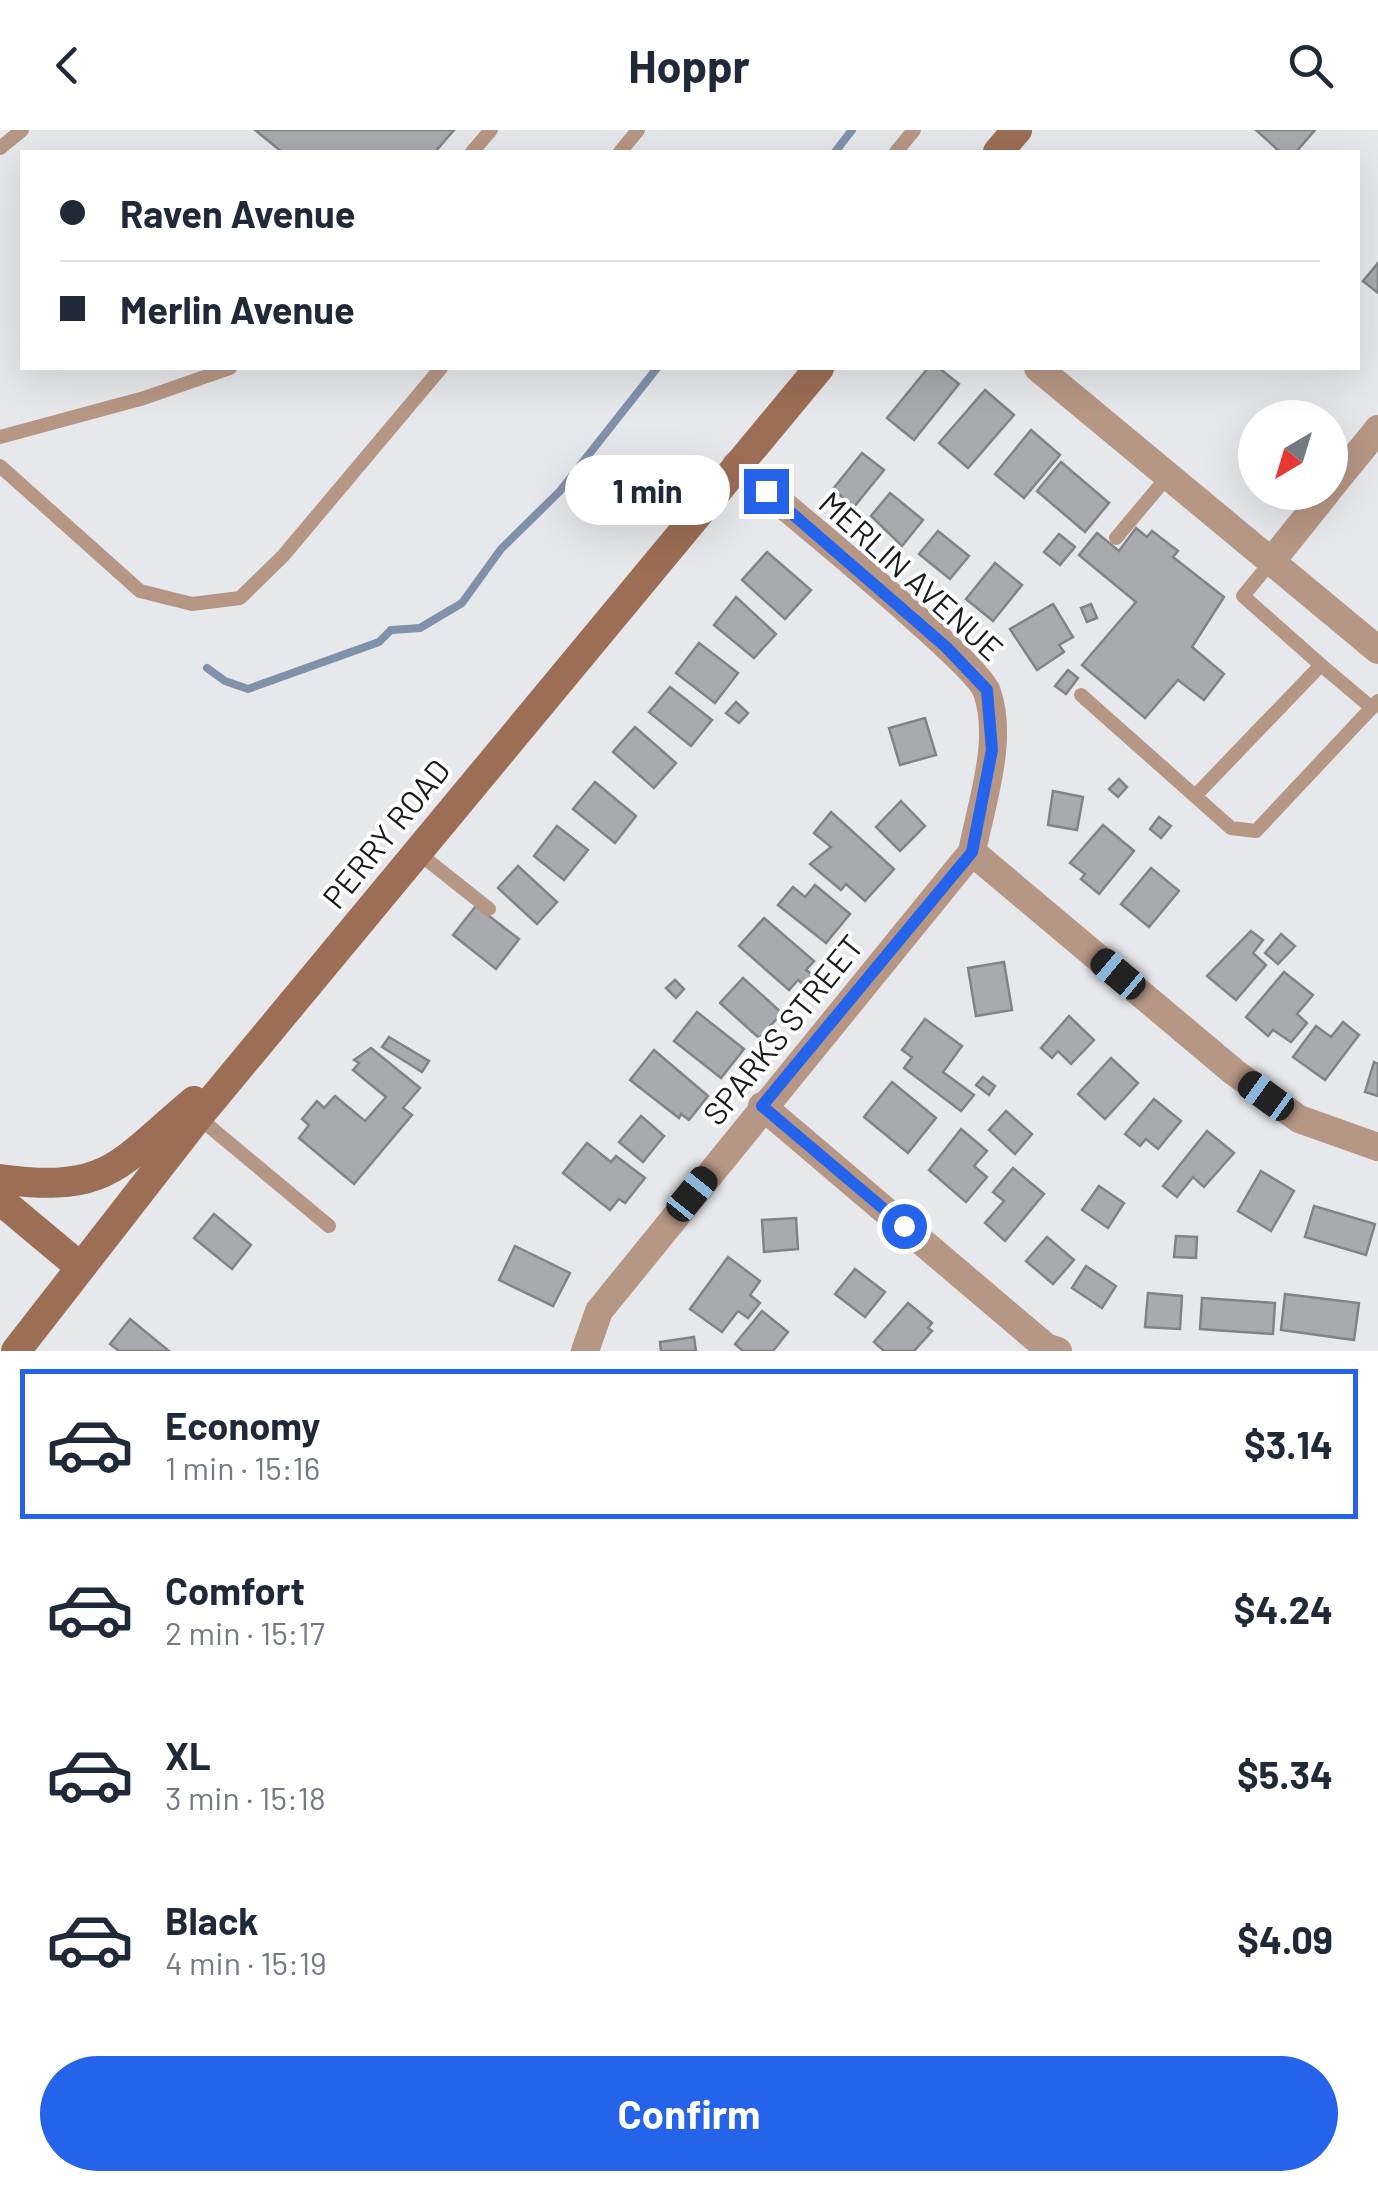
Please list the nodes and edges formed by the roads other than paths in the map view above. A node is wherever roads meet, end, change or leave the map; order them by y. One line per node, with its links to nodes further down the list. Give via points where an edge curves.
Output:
1 (22, 130): 6 (lane)
2 (491, 130): 7 (lane)
3 (638, 130): 8 (lane)
4 (914, 130): 9 (lane)
5 (1017, 130): 10 (main road)
6 (0, 148)
7 (474, 150)
8 (622, 150)
9 (898, 150)
10 (1000, 150)
11 (224, 370): 16 (lane)
12 (438, 370): 18 (lane, via 240,598 192,604 140,591)
13 (816, 370): 17 (main road, PERRY ROAD)
14 (1040, 370): 20 (street)
15 (1378, 429): 19 (street)
16 (0, 436)
17 (736, 465): 29 (main road, PERRY ROAD); 30 (street, MERLIN AVENUE, via 987,690 992,750)
18 (0, 466)
19 (1348, 466)
20 (1168, 476): 22 (lane); 23 (street)
21 (1312, 510): 23 (street)
22 (1116, 538)
23 (1271, 562): 24 (street); 25 (lane, via 1243,596)
24 (1378, 650)
25 (1321, 665): 27 (lane); 28 (lane)
26 (1081, 695): 28 (lane)
27 (1375, 705): 28 (lane, via 1256,831 1231,828)
28 (1195, 796)
29 (415, 851): 31 (lane); 32 (main road, PERRY ROAD)
30 (972, 852): 33 (street, SPARKS STREET); 35 (street, via 1282,1107)
31 (489, 909)
32 (246, 1058): 34 (main road, PERRY ROAD); 36 (main road, via 121,1167 76,1183)
33 (762, 1106): 41 (street, SPARKS STREET, via 598,1312); 42 (street)
34 (198, 1117): 38 (lane); 39 (main road, PERRY ROAD)
35 (1378, 1147)
36 (0, 1179)
37 (0, 1200): 39 (main road)
38 (328, 1226)
39 (79, 1266): 40 (main road, PERRY ROAD)
40 (16, 1351)
41 (585, 1351)
42 (1058, 1351)

